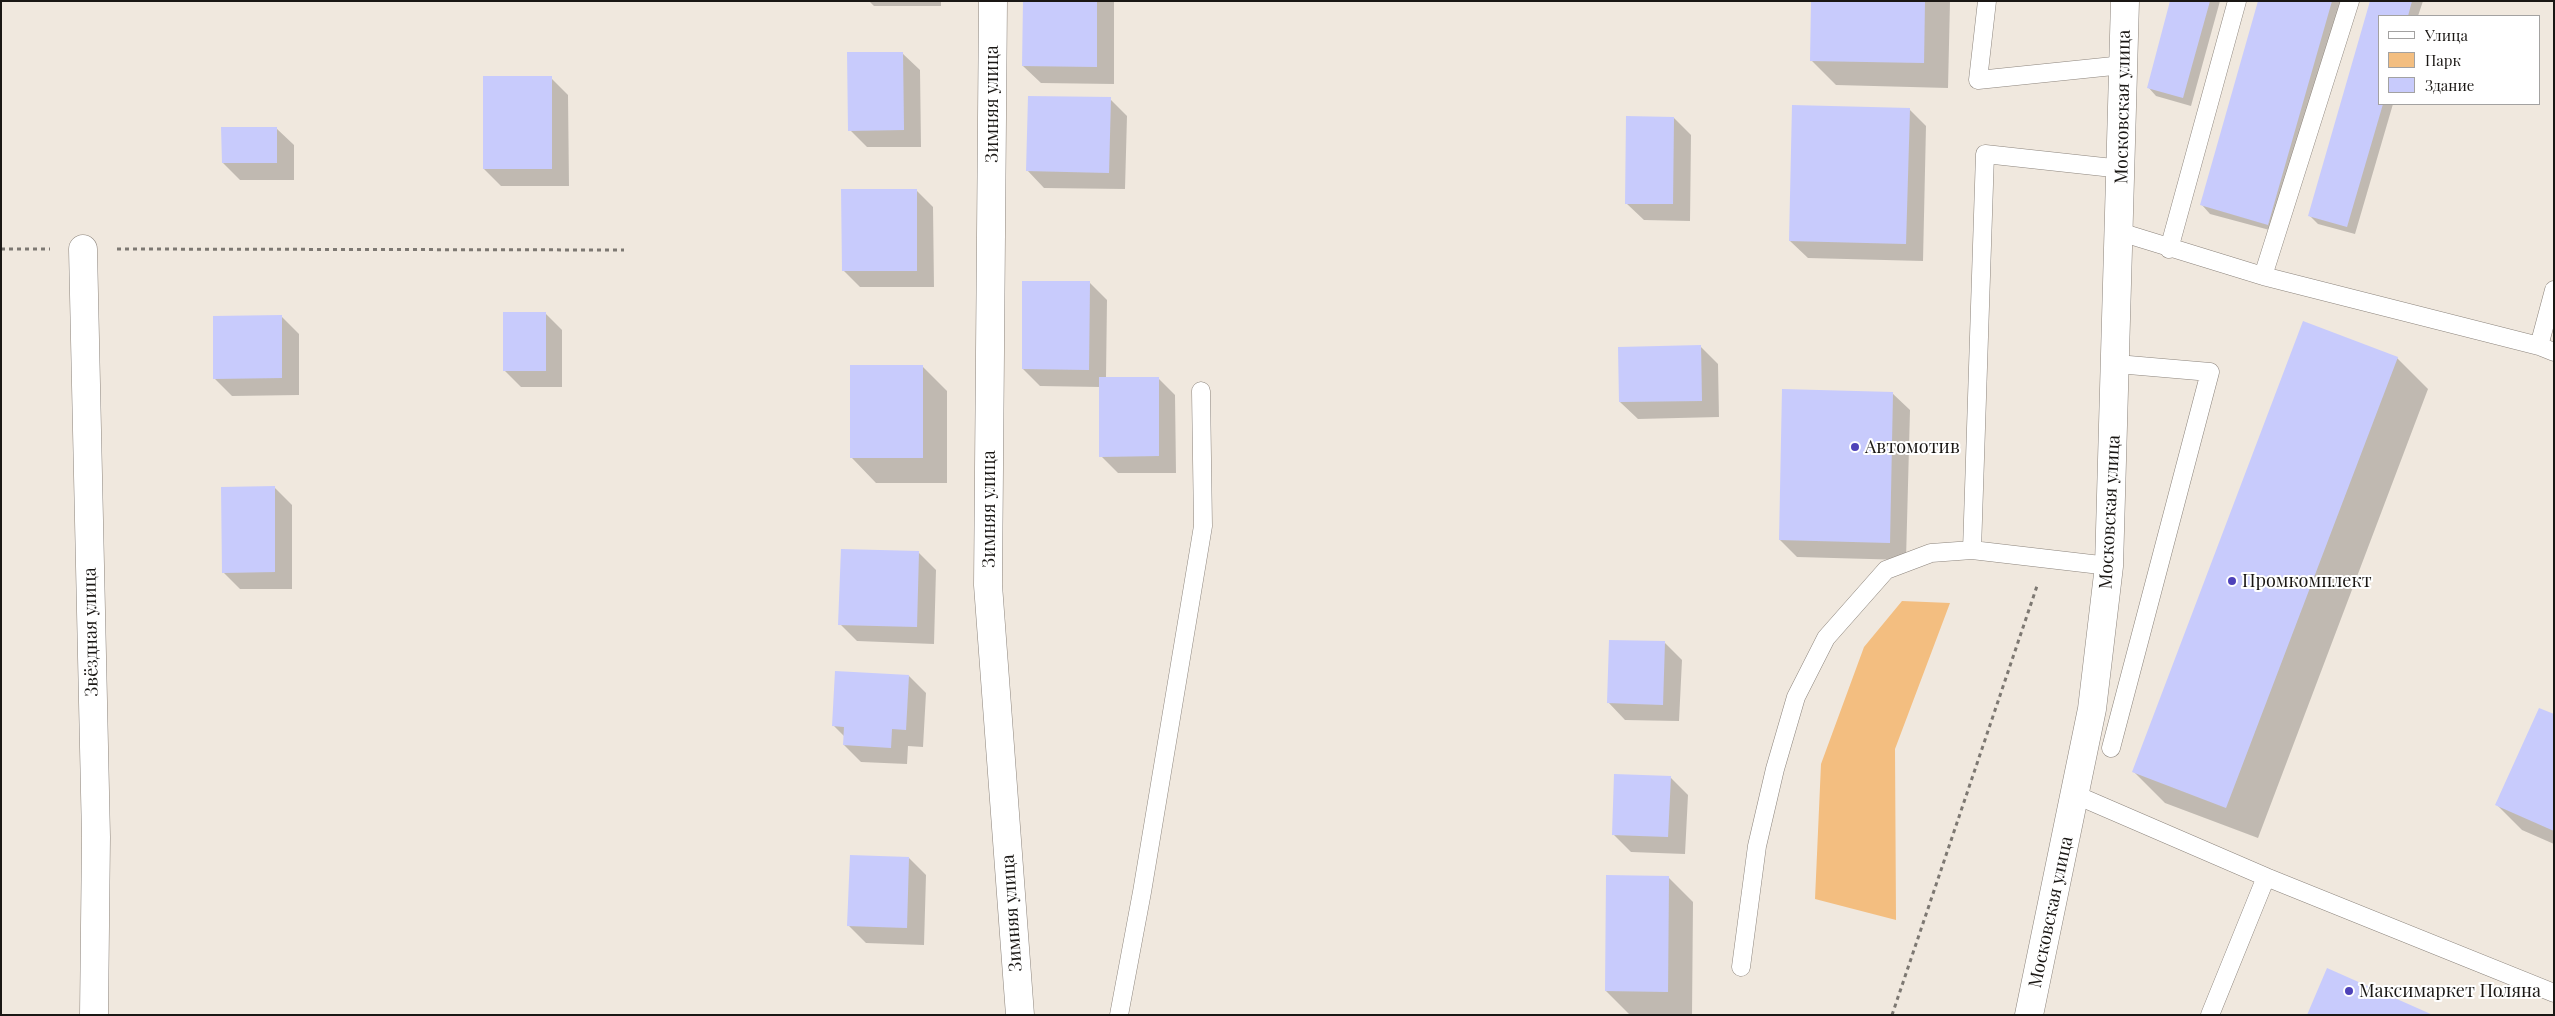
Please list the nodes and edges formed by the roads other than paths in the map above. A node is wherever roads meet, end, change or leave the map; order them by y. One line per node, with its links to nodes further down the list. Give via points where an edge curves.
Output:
1 (993, 1): 24 (street, Зимняя улица, via 988,585)
2 (1987, 1): 6 (lane, via 1978,80)
3 (2125, 1): 6 (street, Московская улица)
4 (2237, 1): 10 (lane)
5 (2350, 1): 11 (lane)
6 (2123, 65): 7 (street, Московская улица)
7 (2122, 169): 8 (street, Московская улица); 16 (lane, via 1985,154)
8 (2120, 232): 10 (lane); 14 (street, Московская улица)
9 (83, 249): 23 (street, Звёздная улица, via 96,837)
10 (2169, 249): 11 (lane)
11 (2263, 276): 13 (lane)
12 (2554, 290): 13 (lane)
13 (2546, 349)
14 (2117, 364): 17 (street, Московская улица); 18 (lane, via 2210,372)
15 (1201, 391): 25 (lane, via 1202,526)
16 (1972, 550): 17 (lane); 21 (lane, via 1931,553 1886,570 1826,638 1796,696 1775,769 1758,846)
17 (2109, 566): 19 (street, Московская улица, via 2092,709)
18 (2111, 748)
19 (2076, 795): 20 (lane); 26 (street, Московская улица)
20 (2266, 877): 22 (lane); 27 (lane)
21 (1741, 967)
22 (2554, 993)
23 (94, 1015)
24 (1020, 1015)
25 (1119, 1015)
26 (2029, 1015)
27 (2210, 1015)

